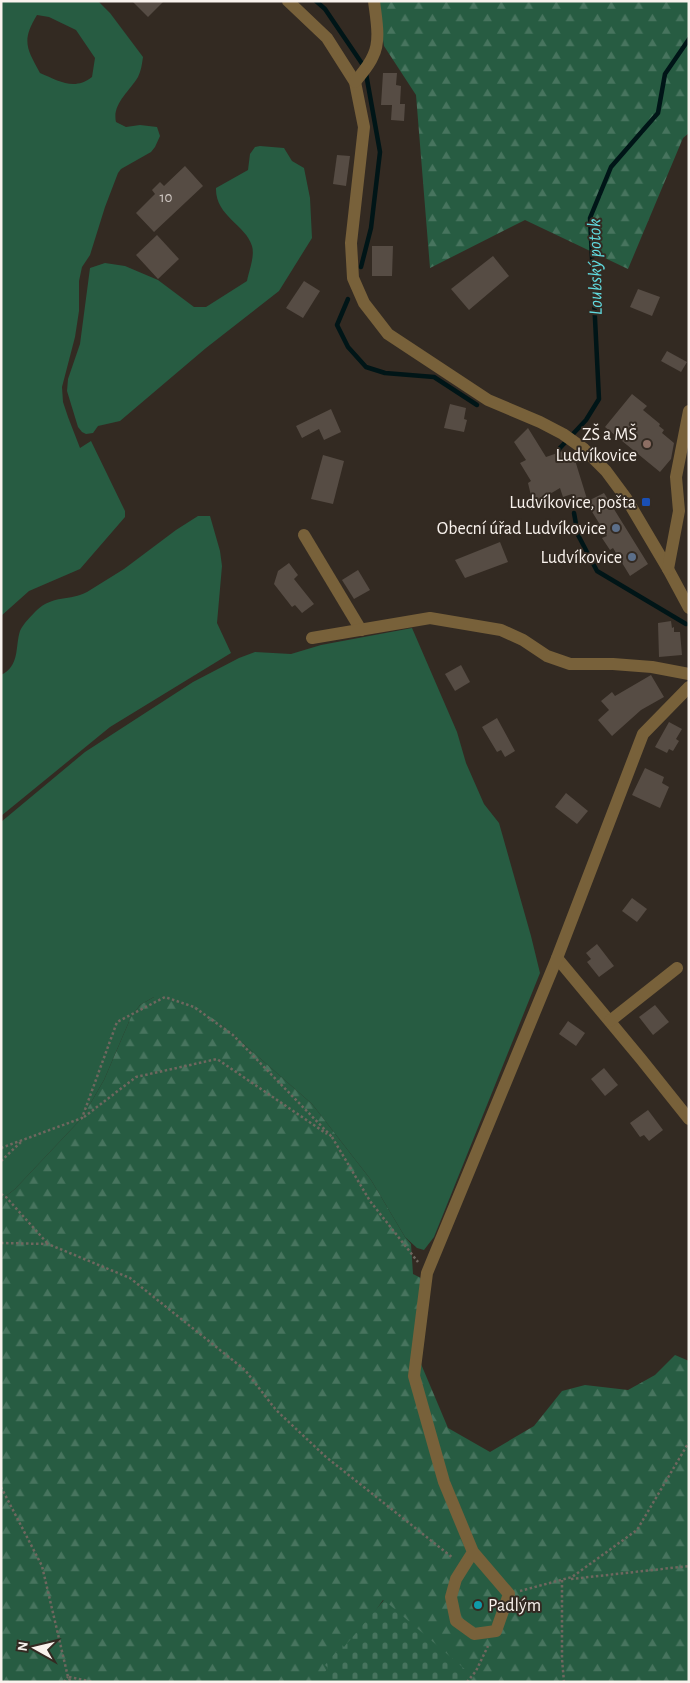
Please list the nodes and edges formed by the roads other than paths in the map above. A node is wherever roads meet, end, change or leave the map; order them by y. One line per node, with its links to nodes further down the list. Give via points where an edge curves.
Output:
1 (288, 1): 3 (street, via 327,38)
2 (374, 1): 3 (street, via 375,50)
3 (358, 78): 6 (street, via 364,127 351,243 353,278 364,303 388,334 488,400 569,438 584,449 626,498)
4 (689, 411): 6 (street, via 676,478 679,511)
5 (304, 535): 8 (street)
6 (668, 569): 7 (street)
7 (689, 608)
8 (361, 630): 9 (street); 10 (street, via 430,618 501,630 547,656 570,664 642,666)
9 (312, 638)
10 (689, 674)
11 (689, 687): 12 (street, via 643,734)
12 (556, 958): 14 (street); 16 (street, via 427,1273 414,1376 444,1482)
13 (677, 968): 14 (street)
14 (610, 1021): 15 (street)
15 (689, 1119)
16 (473, 1552): 16 (street, via 456,1579 451,1597 456,1621 474,1634 496,1631 510,1594)

